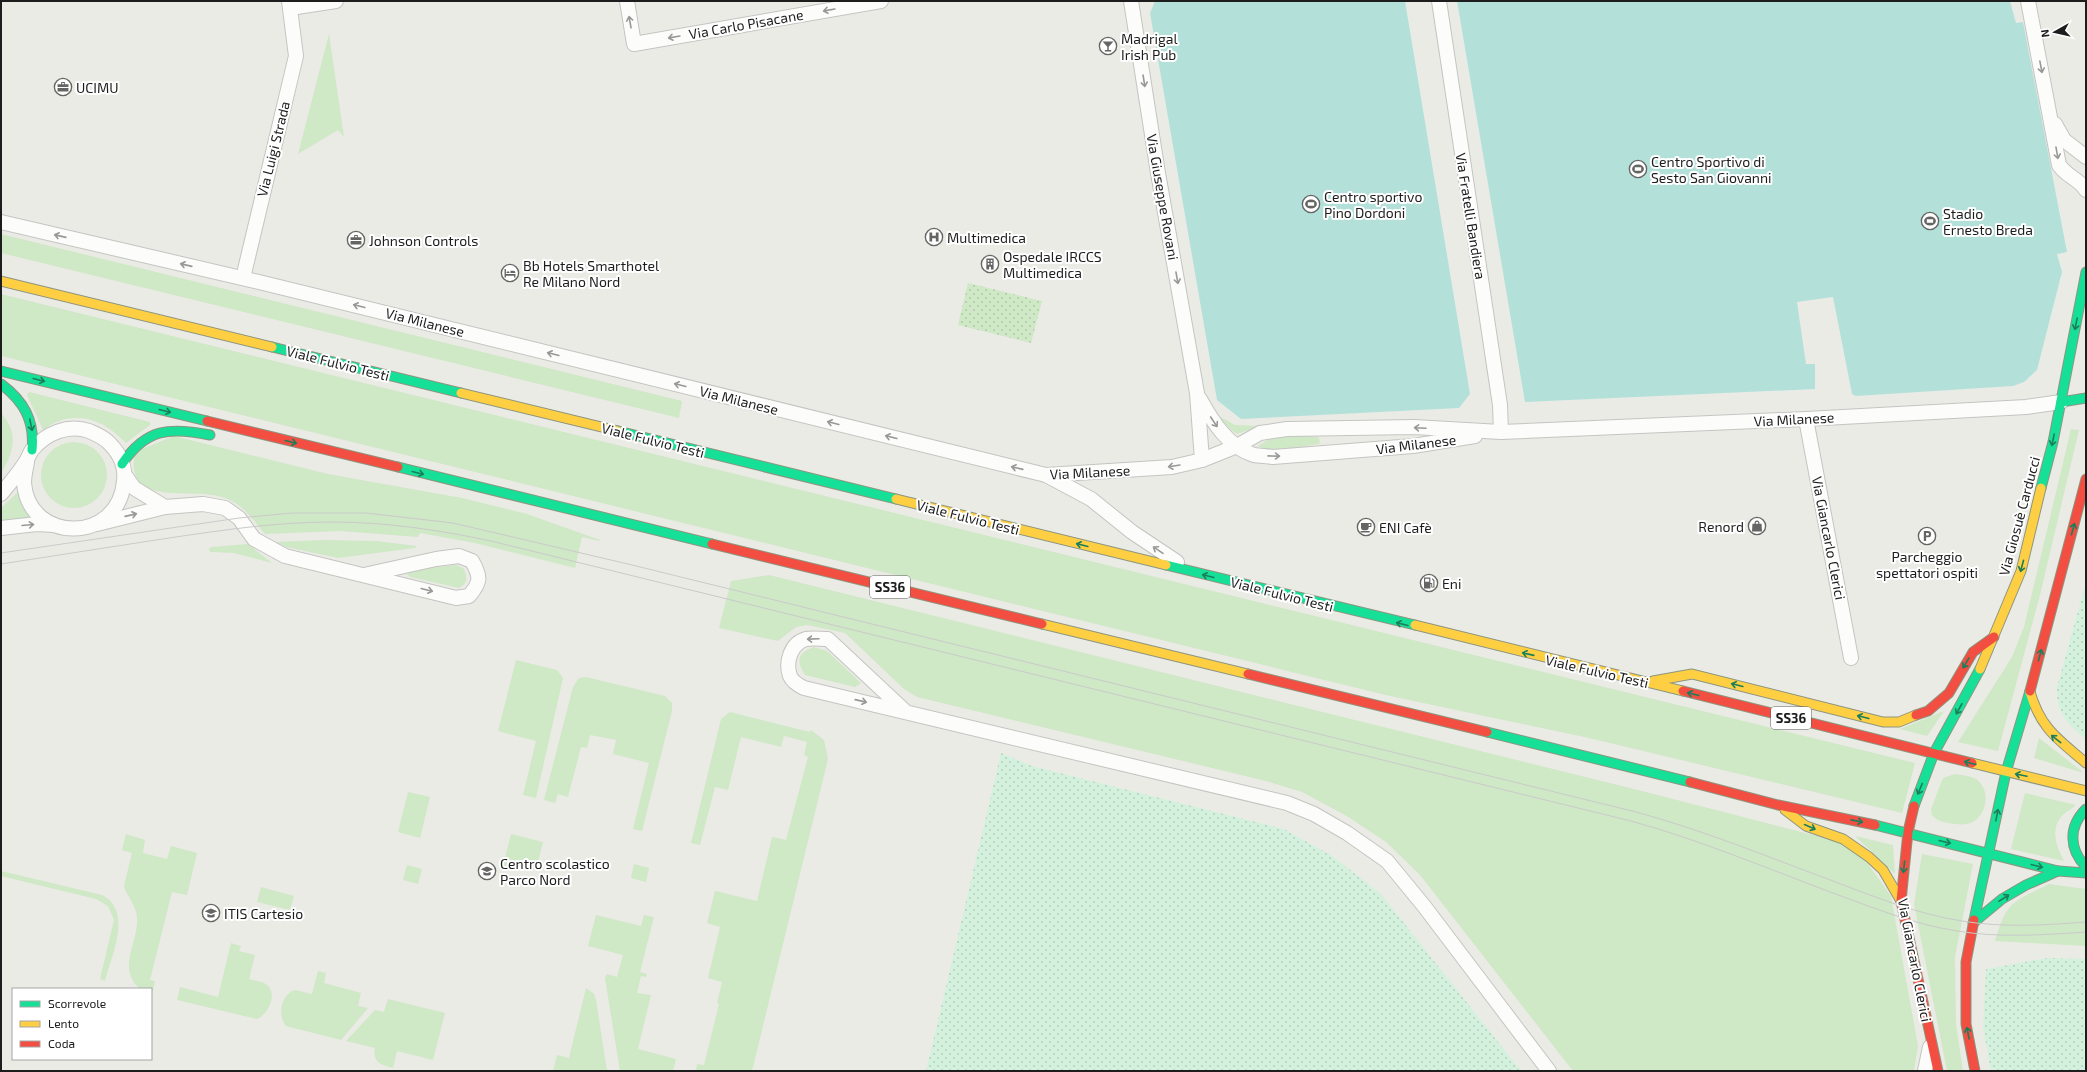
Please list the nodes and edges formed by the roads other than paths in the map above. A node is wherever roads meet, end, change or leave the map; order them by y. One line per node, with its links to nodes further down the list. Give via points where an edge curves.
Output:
1 (336, 1): 7 (street)
2 (626, 1): 6 (street, Via Carlo Pisacane, one-way to 2, via 634,44)
3 (1131, 1): 19 (street, Via Giuseppe Rovani, one-way to 19)
4 (1439, 1): 23 (street, Via Fratelli Bandiera, via 1499,397)
5 (2028, 1): 8 (street, one-way to 8)
6 (872, 2)
7 (290, 9): 14 (street, Via Luigi Strada, via 296,56)
8 (2050, 115): 9 (street, via 2064,140); 10 (street, one-way to 10, via 2059,165 2066,174 2080,181)
9 (2086, 157)
10 (2086, 190)
11 (1, 222): 14 (street, one-way to 11)
12 (2086, 272): 21 (main road, Via Giosuè Carducci, one-way to 21)
13 (1, 274): 16 (main road)
14 (243, 278): 31 (street, Via Milanese, one-way to 14)
15 (1, 281): 16 (main road, Viale Fulvio Testi / SS36)
16 (36, 289): 38 (main road, Viale Fulvio Testi / SS36, one-way to 16)
17 (1, 371): 29 (main road, SS36, one-way to 29)
18 (1, 384): 26 (main road, one-way to 26, via 25,406 32,424 33,441)
19 (1197, 393): 25 (street, Via Giuseppe Rovani, one-way to 25, via 1219,430); 27 (street, Via Giuseppe Rovani)
20 (2086, 398): 21 (main road, Via Milanese)
21 (2061, 402): 22 (street, Via Milanese, via 2026,407); 40 (main road, Via Giosuè Carducci, one-way to 40, via 2021,571)
22 (1806, 419): 23 (street, Via Milanese); 41 (street, Via Giancarlo Clerici)
23 (1501, 432): 25 (street, Via Milanese, one-way to 25, via 1414,427 1287,429 1260,433); 25 (street, Via Milanese, one-way to 23, via 1253,455 1273,457 1413,446)
24 (216, 436): 30 (main road, via 172,430 148,435 136,445)
25 (1237, 446): 27 (street, Via Milanese)
26 (29, 456): 30 (street, via 47,436 63,429 80,428 101,436 114,447); 33 (street); 36 (street, via 24,482 29,500 39,515)
27 (1202, 460): 31 (street, Via Milanese, one-way to 31, via 1172,467)
28 (338, 462): 29 (main road)
29 (371, 462): 49 (main road, SS36, one-way to 49)
30 (124, 470): 34 (street, via 134,488); 35 (street, via 124,489 117,505)
31 (1046, 475): 38 (street, one-way to 31, via 1132,532 1091,498)
32 (2086, 479): 43 (main road, one-way to 32)
33 (1, 494)
34 (165, 507): 35 (street, one-way to 34); 39 (street, via 203,504 224,508 239,518 254,539 285,556)
35 (97, 524): 36 (street, via 80,529)
36 (54, 525): 37 (street, one-way to 36)
37 (1, 528)
38 (1190, 572): 42 (main road, Viale Fulvio Testi / SS36, one-way to 38)
39 (364, 575): 39 (street, one-way to 39, via 456,598 469,596 477,587 479,574 472,561 459,556)
40 (1994, 637): 42 (main road, one-way to 42, via 1973,652 1949,694 1928,711 1899,722 1883,722 1692,674); 45 (main road, Via Giosuè Carducci, one-way to 45, via 1976,679)
41 (1851, 658)
42 (1648, 682): 45 (main road, Viale Fulvio Testi / SS36, one-way to 42)
43 (2030, 692): 46 (main road, one-way to 43, via 2051,735 2040,721); 47 (main road)
44 (906, 712): 44 (street, one-way to 44, via 828,639 805,639 794,646 788,661 790,676 796,684); 59 (street, via 1287,803 1347,833 1387,861)
45 (1934, 753): 47 (main road, Viale Fulvio Testi, one-way to 45); 51 (main road, one-way to 51, via 1916,798)
46 (2086, 763)
47 (2006, 772): 48 (main road, Viale Fulvio Testi, one-way to 47); 52 (main road, one-way to 47)
48 (2086, 791)
49 (1778, 805): 51 (main road, SS36, one-way to 51); 56 (main road, one-way to 56, via 1806,826 1843,839 1869,857 1883,870)
50 (2086, 809): 53 (main road, via 2075,825 2071,841 2077,858)
51 (1908, 832): 52 (main road, one-way to 52); 56 (main road, Via Giancarlo Clerici, one-way to 56)
52 (1989, 854): 54 (main road, one-way to 54); 57 (main road)
53 (2086, 867)
54 (2058, 871): 55 (main road); 57 (main road, one-way to 54, via 2002,899)
55 (2086, 873)
56 (1901, 901): 58 (main road, Via Giancarlo Clerici)
57 (1973, 923): 62 (main road, one-way to 57, via 1966,1024 1966,962)
58 (1932, 1040): 60 (street, Via Giancarlo Clerici); 61 (main road, Via Giancarlo Clerici)
59 (1549, 1071)
60 (1925, 1071)
61 (1938, 1071)
62 (1975, 1071)

